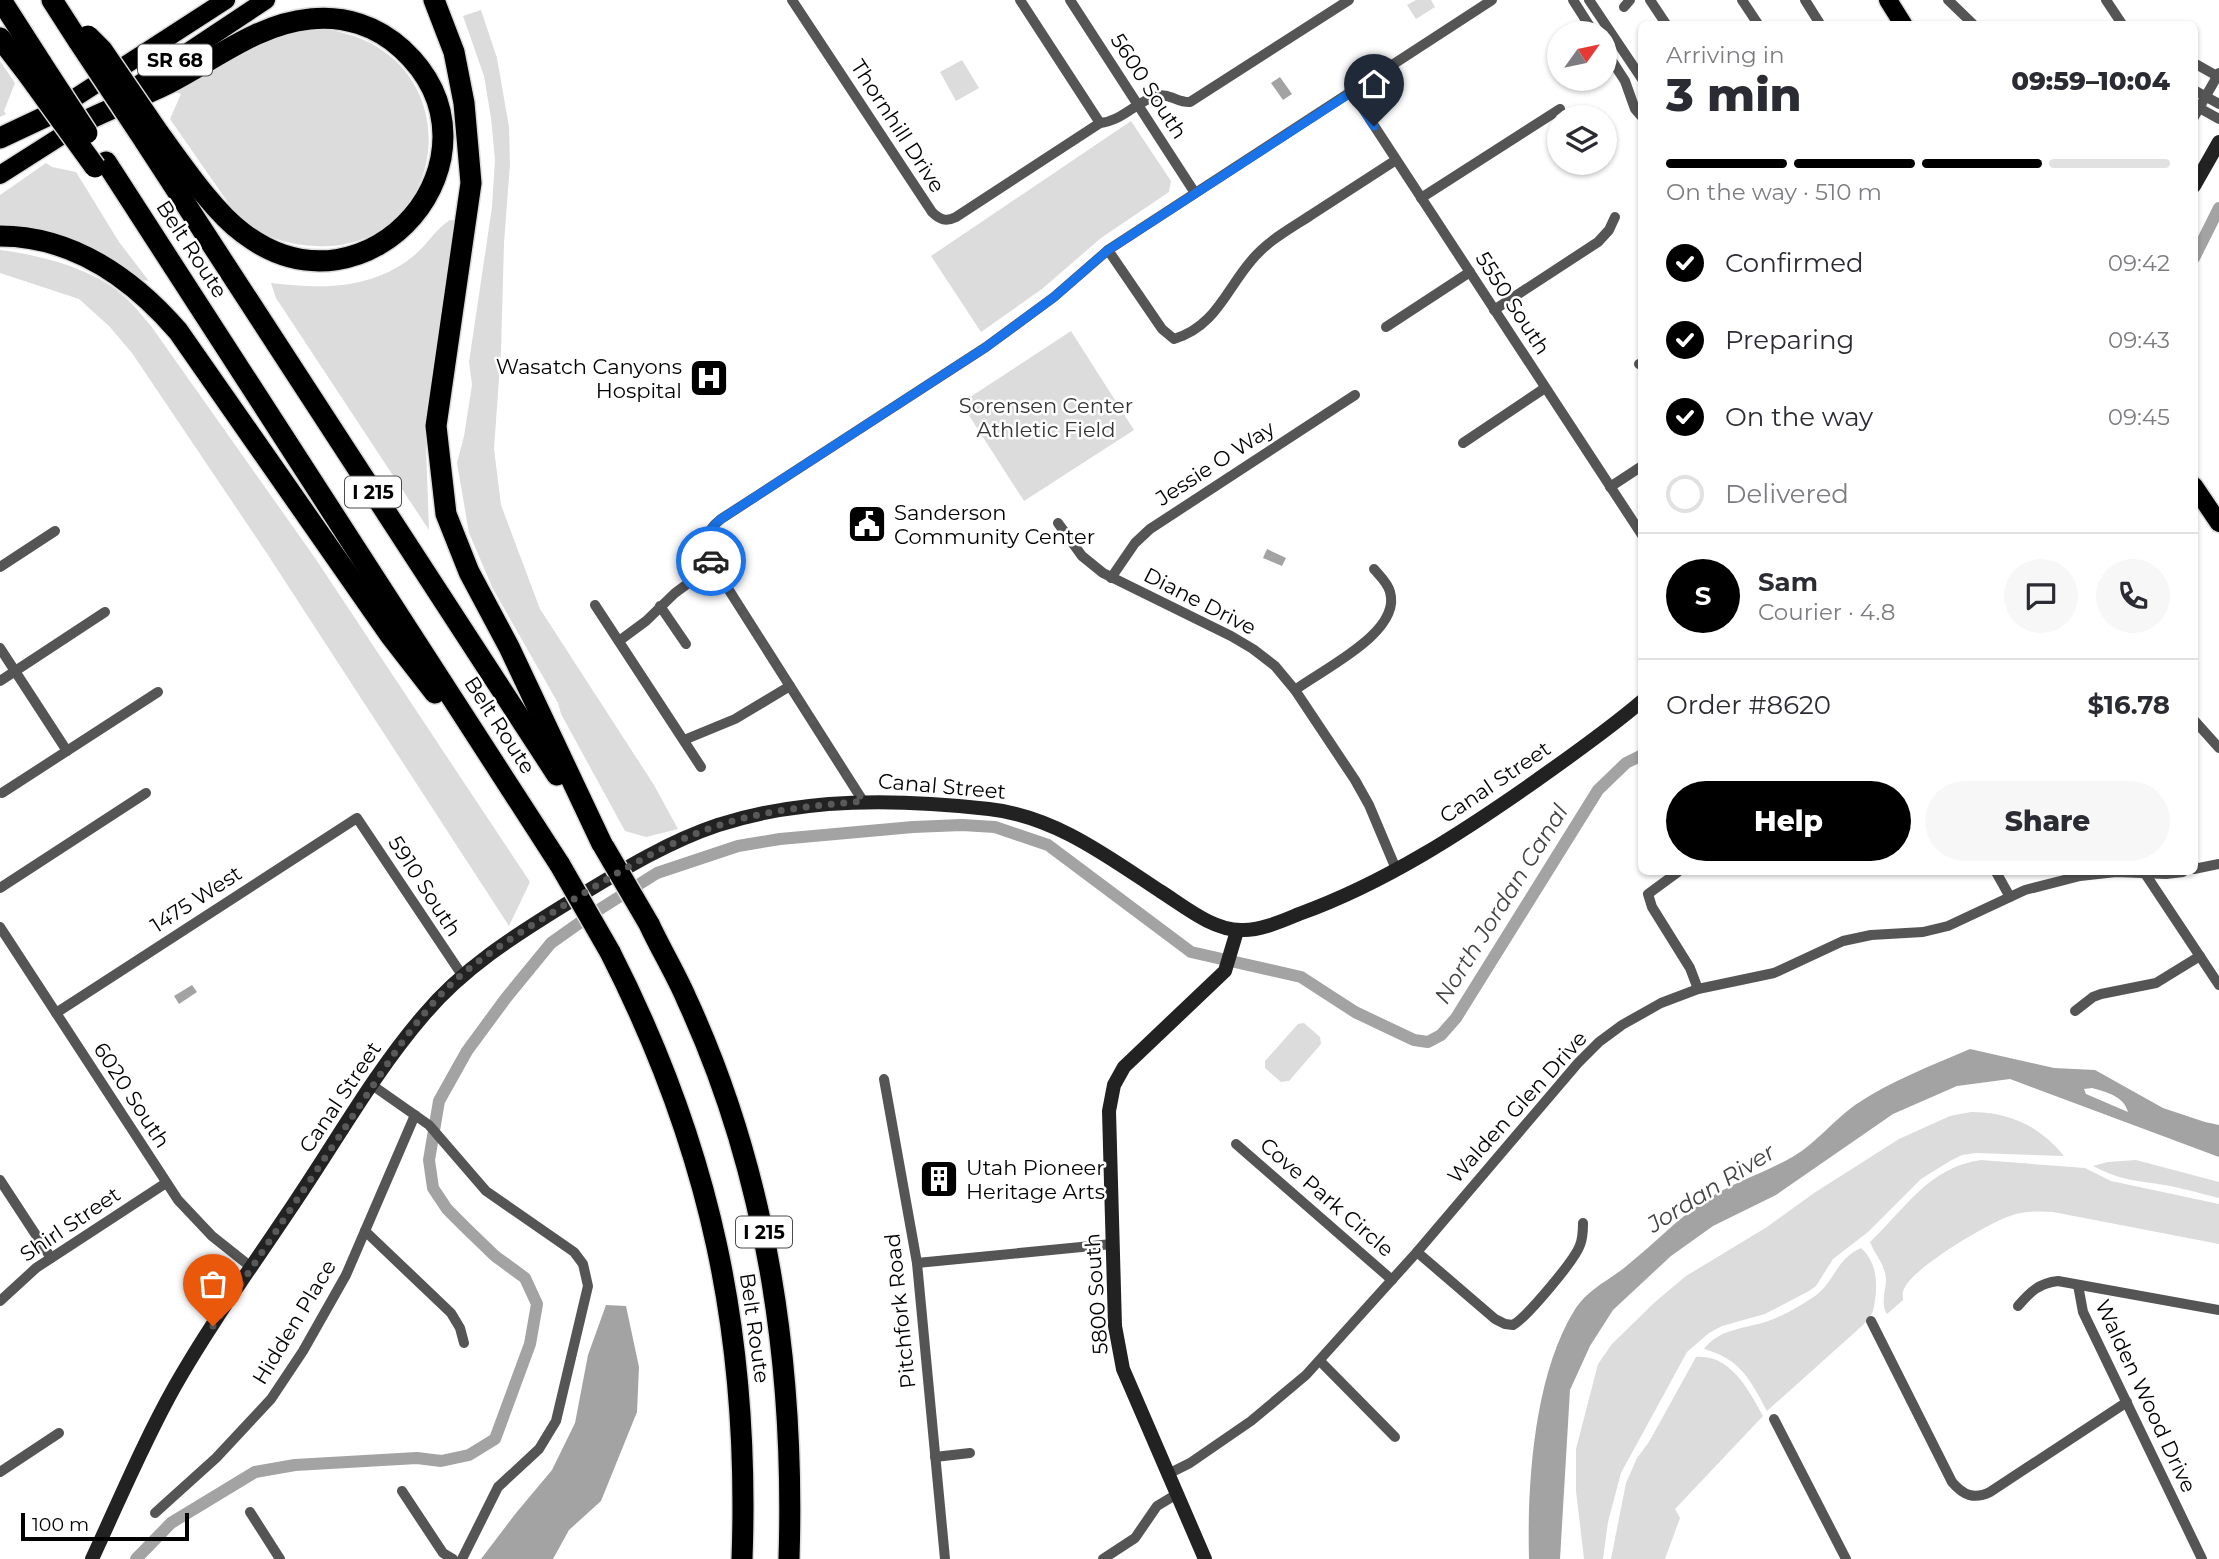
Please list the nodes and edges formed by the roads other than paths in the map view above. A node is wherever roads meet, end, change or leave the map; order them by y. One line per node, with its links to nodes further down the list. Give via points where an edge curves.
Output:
1 (2, 0): 28 (highway, Belt Route / I 215)
2 (226, 0): 40 (main road, SR 68)
3 (266, 0): 43 (main road, SR 68)
4 (434, 0): 96 (highway, via 464,103 471,183 436,426 446,514 469,572)
5 (792, 0): 44 (street, Thornhill Drive, via 940,219 956,217)
6 (1020, 0): 44 (street)
7 (1070, 0): 36 (street, 5600 South)
8 (1349, 0): 36 (street, Thornhill Drive, via 1189,102 1161,95)
9 (1492, 0): 32 (street)
10 (1573, 0): 19 (street)
11 (1589, 0): 30 (street)
12 (1650, 0): 20 (street)
13 (1742, 0): 21 (street)
14 (1805, 0): 22 (street)
15 (1888, 0): 23 (main road)
16 (1948, 0): 24 (street)
17 (2106, 0): 25 (street)
18 (52, 1): 45 (highway, Belt Route / I 215, bridge)
19 (1586, 21)
20 (1664, 21)
21 (1756, 21)
22 (1818, 21)
23 (1901, 21)
24 (1970, 21)
25 (2120, 21)
26 (0, 38): 28 (highway)
27 (2198, 65): 31 (street)
28 (34, 69): 93 (highway, Belt Route / I 215, bridge, via 167,256)
29 (1617, 69): 38 (street)
30 (1638, 73)
31 (2218, 74): 34 (street)
32 (1352, 92): 49 (street, 5550 South); 52 (street)
33 (2198, 92): 34 (street)
34 (2206, 96): 35 (street); 37 (street)
35 (2219, 104)
36 (1139, 105): 44 (street, Thornhill Drive, via 1112,122); 52 (street, 5600 South)
37 (2198, 107)
38 (1638, 111)
39 (2198, 111): 42 (street)
40 (49, 114): 46 (highway); 48 (main road, SR 68)
41 (1547, 116): 53 (street)
42 (2219, 119)
43 (85, 121): 45 (highway, via 167,84 267,29 325,18 369,27 408,55 433,93 442,133 435,178 413,218 376,247 328,260 291,256 259,244 242,232); 50 (main road, SR 68)
44 (1100, 123)
45 (151, 136): 96 (highway, Belt Route / I 215)
46 (0, 138)
47 (2219, 142): 51 (street)
48 (0, 146)
49 (1396, 160): 53 (street, 5550 South); 56 (street, via 1267,245 1217,310 1202,325 1174,339 1162,329)
50 (0, 175)
51 (2198, 179)
52 (1195, 193): 56 (street)
53 (1422, 198): 57 (street, 5550 South)
54 (1615, 217): 58 (street, via 1598,242)
55 (0, 236): 93 (highway, via 50,243 87,257 123,278 156,306 390,635)
56 (1108, 250): 70 (street, via 1025,320 712,526 705,538)
57 (1470, 272): 58 (street, 5550 South); 59 (street)
58 (1494, 310): 60 (street, 5550 South)
59 (1386, 327)
60 (1545, 388): 62 (street); 64 (street, 5550 South)
61 (1354, 395): 73 (street, Jessie O Way, via 1150,529)
62 (1462, 443)
63 (1638, 469): 64 (street)
64 (1610, 487): 68 (street, 5550 South)
65 (2198, 492): 67 (main road)
66 (1058, 523): 73 (street, Diane Drive, via 1082,556)
67 (2219, 523)
68 (1638, 529)
69 (55, 531): 71 (street)
70 (713, 565): 75 (street); 82 (street)
71 (0, 567)
72 (1374, 569): 83 (street, via 1391,593 1387,621 1371,638)
73 (1111, 578): 83 (street, Diane Drive, via 1242,642 1275,666)
74 (594, 605): 77 (street)
75 (660, 606): 77 (street); 78 (street)
76 (105, 612): 80 (street)
77 (619, 641): 87 (street)
78 (686, 644)
79 (0, 648): 80 (street)
80 (15, 671): 81 (street); 89 (street)
81 (0, 681)
82 (790, 686): 87 (street, via 735,719); 94 (street)
83 (1295, 690): 99 (street, Diane Drive, via 1362,792)
84 (158, 692): 89 (street)
85 (1638, 704): 99 (street, Canal Street, via 1507,802)
86 (2198, 724): 88 (street)
87 (684, 740): 90 (street)
88 (2219, 748)
89 (67, 751): 91 (street)
90 (701, 766)
91 (2, 793)
92 (146, 793): 104 (street)
93 (517, 797): 151 (highway, Belt Route / I 215, bridge, via 610,952 646,1025 682,1116 727,1297 739,1388)
94 (863, 801): 107 (street, Canal Street, via 990,809 1035,820 1092,847 1212,923); 109 (street, Canal Street, via 775,812 691,836 549,915)
95 (357, 818): 109 (street, 5910 South); 113 (street, 1475 West)
96 (603, 846): 152 (highway, Belt Route / I 215, bridge, via 687,1000 743,1150 763,1225 784,1363 791,1498)
97 (2219, 864): 98 (street)
98 (2198, 868)
99 (1396, 869): 107 (street, Canal Street, via 1328,904)
100 (1673, 875): 111 (street, via 1648,898)
101 (1998, 875): 105 (street)
102 (2089, 875): 105 (street, Walden Glen Drive)
103 (2146, 875): 108 (street)
104 (0, 888)
105 (2010, 897): 111 (street, Walden Glen Drive, via 1948,926 1858,937 1774,972)
106 (0, 927): 113 (street, 6020 South)
107 (1237, 931): 122 (street, 5800 South, via 1225,971 1124,1067 1114,1085 1109,1111)
108 (2200, 956): 110 (street); 112 (street, via 2156,983 2101,994)
109 (461, 975): 115 (street, Canal Street, via 422,1016)
110 (2219, 985)
111 (1698, 989): 123 (street, Walden Glen Drive, via 1647,1010 1589,1052)
112 (2075, 1011)
113 (56, 1013): 119 (street, 6020 South)
114 (884, 1079): 125 (street, Pitchfork Road)
115 (372, 1085): 116 (street); 126 (street, Canal Street)
116 (415, 1115): 121 (street, Hidden Place); 150 (street, via 486,1191 574,1252 583,1264 588,1286 556,1421 539,1448 498,1488)
117 (1236, 1144): 127 (street, Cove Park Circle)
118 (0, 1180): 124 (street)
119 (166, 1183): 124 (street, Shirl Street); 126 (street, 6020 South, via 205,1230)
120 (1584, 1223): 123 (street, via 1577,1251 1513,1325 1495,1319)
121 (365, 1231): 133 (street, via 451,1313); 146 (street, Hidden Place, via 323,1318 271,1399 216,1458)
122 (1112, 1244): 125 (street); 142 (street, 5800 South, via 1115,1326 1123,1369)
123 (1417, 1252): 127 (street, Walden Glen Drive)
124 (51, 1258): 129 (street, Shirl Street)
125 (917, 1263): 140 (street, Pitchfork Road)
126 (251, 1267): 147 (street, Canal Street, via 162,1410)
127 (1392, 1280): 134 (street, Walden Glen Drive)
128 (2078, 1285): 130 (street, via 2058,1281 2040,1285); 131 (street); 135 (street, Walden Wood Drive, via 2083,1312)
129 (0, 1301)
130 (2018, 1306)
131 (2219, 1310)
132 (1871, 1321): 135 (street, via 1952,1482 1972,1497 1990,1492)
133 (464, 1343)
134 (1320, 1362): 138 (street); 142 (street, Walden Glen Drive, via 1265,1411)
135 (2127, 1402): 157 (street, Walden Wood Drive)
136 (1774, 1419): 156 (street)
137 (59, 1433): 141 (street)
138 (1395, 1437)
139 (970, 1453): 140 (street)
140 (935, 1457): 153 (street, Pitchfork Road)
141 (0, 1472)
142 (1168, 1474): 144 (street, 5800 South)
143 (402, 1491): 149 (street, via 443,1553)
144 (1177, 1494): 154 (street, via 1157,1506 1135,1538); 155 (street, 5800 South)
145 (250, 1512): 148 (street)
146 (155, 1513)
147 (92, 1559)
148 (280, 1559)
149 (453, 1559)
150 (462, 1559)
151 (742, 1559)
152 (789, 1559)
153 (945, 1559)
154 (1103, 1559)
155 (1205, 1559)
156 (1846, 1559)
157 (2202, 1559)

